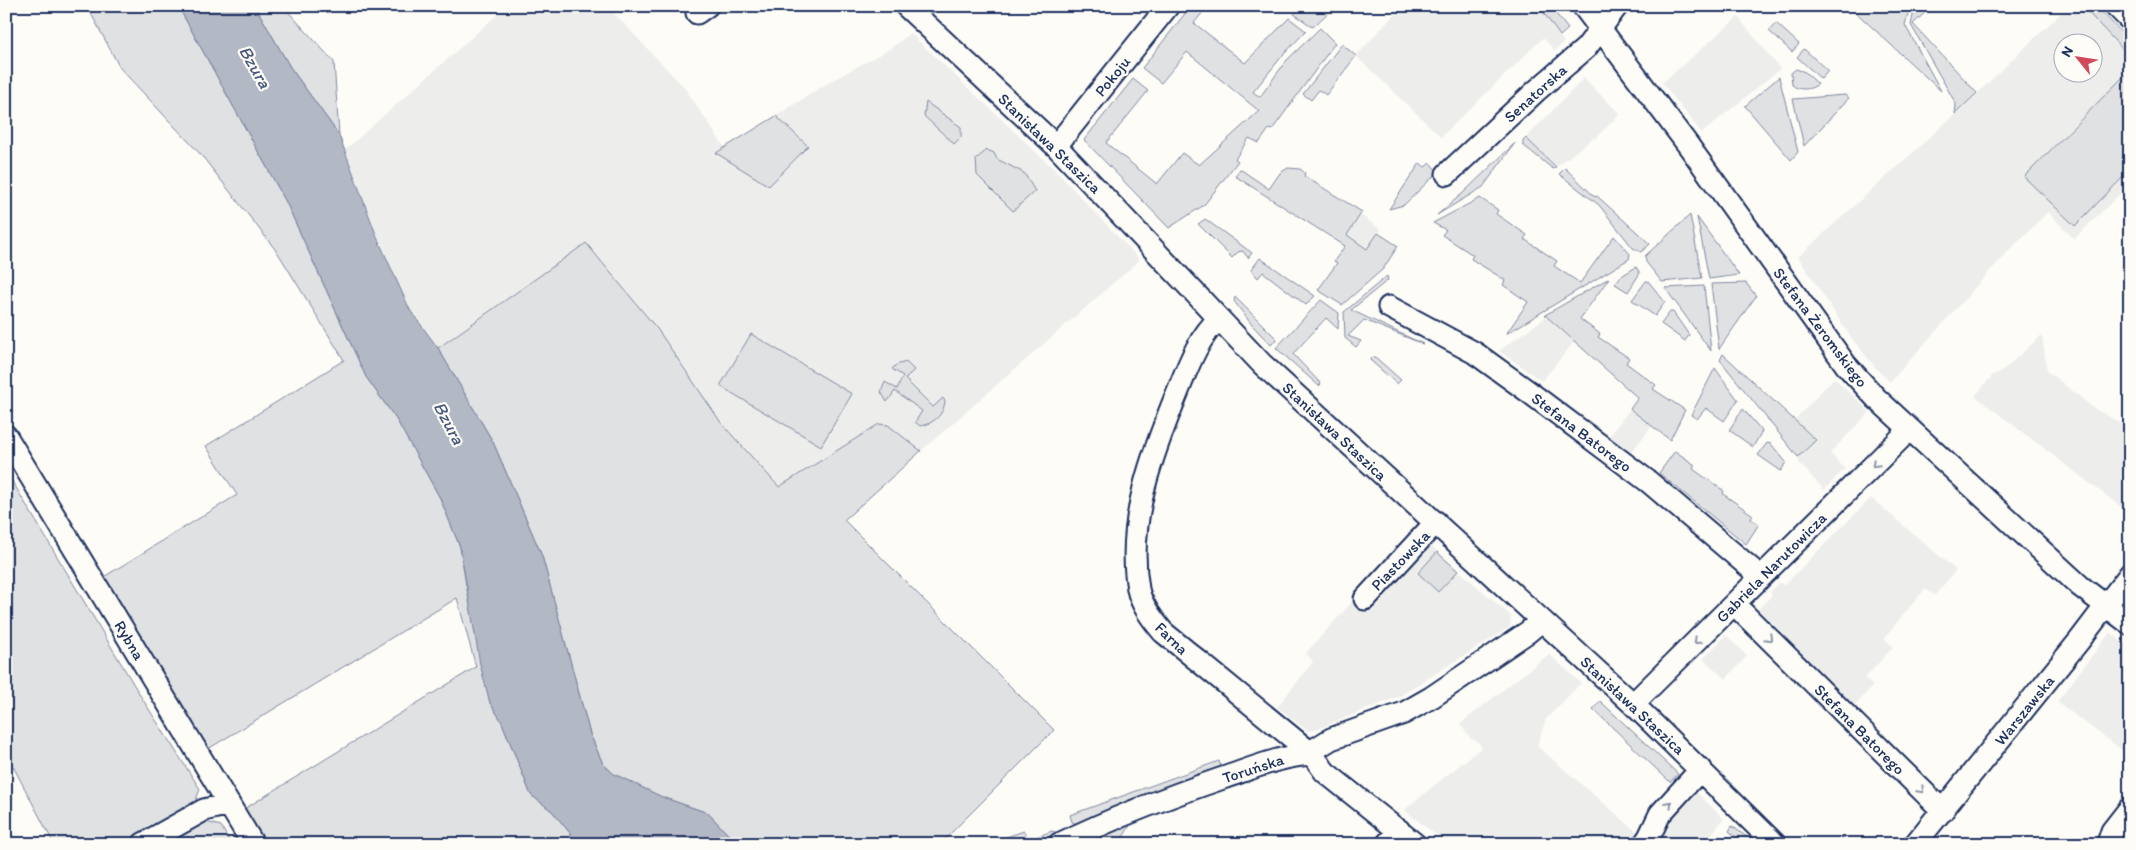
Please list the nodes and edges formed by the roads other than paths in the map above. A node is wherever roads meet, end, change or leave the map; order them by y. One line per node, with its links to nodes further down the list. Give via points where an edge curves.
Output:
1 (907, 6): 8 (street, Stanisława Staszica)
2 (1168, 6): 8 (street, Pokoju)
3 (1582, 6): 7 (street, Stefana Żeromskiego)
4 (1617, 6): 7 (street, Senatorska)
5 (2116, 6): 6 (street)
6 (2130, 20)
7 (1600, 30): 9 (street, Senatorska, via 1586,48); 12 (street, Stefana Żeromskiego, via 1688,145 1846,365)
8 (1056, 146): 11 (street, Stanisława Staszica)
9 (1446, 174)
10 (1389, 307): 16 (street, Stefana Batorego, via 1476,353 1649,482)
11 (1219, 319): 14 (street, Stanisława Staszica, via 1262,364); 23 (street, Farna, via 1206,331 1185,374 1151,461 1137,531 1139,591 1163,632)
12 (1909, 430): 16 (street, Gabriela Narutowicza, one-way to 16); 19 (street, Stefana Żeromskiego)
13 (6, 436): 25 (street, Rybna)
14 (1436, 522): 17 (street, Piastowska); 20 (street, Stanisława Staszica)
15 (2130, 574): 19 (street, Warszawska)
16 (1760, 577): 18 (street, Gabriela Narutowicza)
17 (1365, 599)
18 (1734, 604): 22 (street, Gabriela Narutowicza, one-way to 22); 27 (street, Stefana Batorego, one-way to 27)
19 (2106, 606): 21 (street, Stefana Żeromskiego); 27 (street, Warszawska)
20 (1541, 621): 22 (street, Stanisława Staszica); 23 (street, via 1432,697 1404,713 1331,739)
21 (2130, 624)
22 (1633, 704): 24 (street, Stanisława Staszica)
23 (1312, 754): 28 (street, Farna, via 1325,772); 31 (street, Toruńska, via 1286,756 1203,784 1114,818)
24 (1701, 769): 33 (street, one-way to 24, via 1660,814); 34 (street, Stanisława Staszica)
25 (229, 804): 29 (street, via 204,810); 30 (street, Rybna)
26 (2130, 808): 36 (street, via 2112,832)
27 (1943, 811): 35 (street, Warszawska)
28 (1393, 837): 32 (street, Farna)
29 (143, 844)
30 (252, 844)
31 (1059, 844)
32 (1415, 844)
33 (1644, 844)
34 (1775, 844)
35 (1915, 844)
36 (2108, 844)

